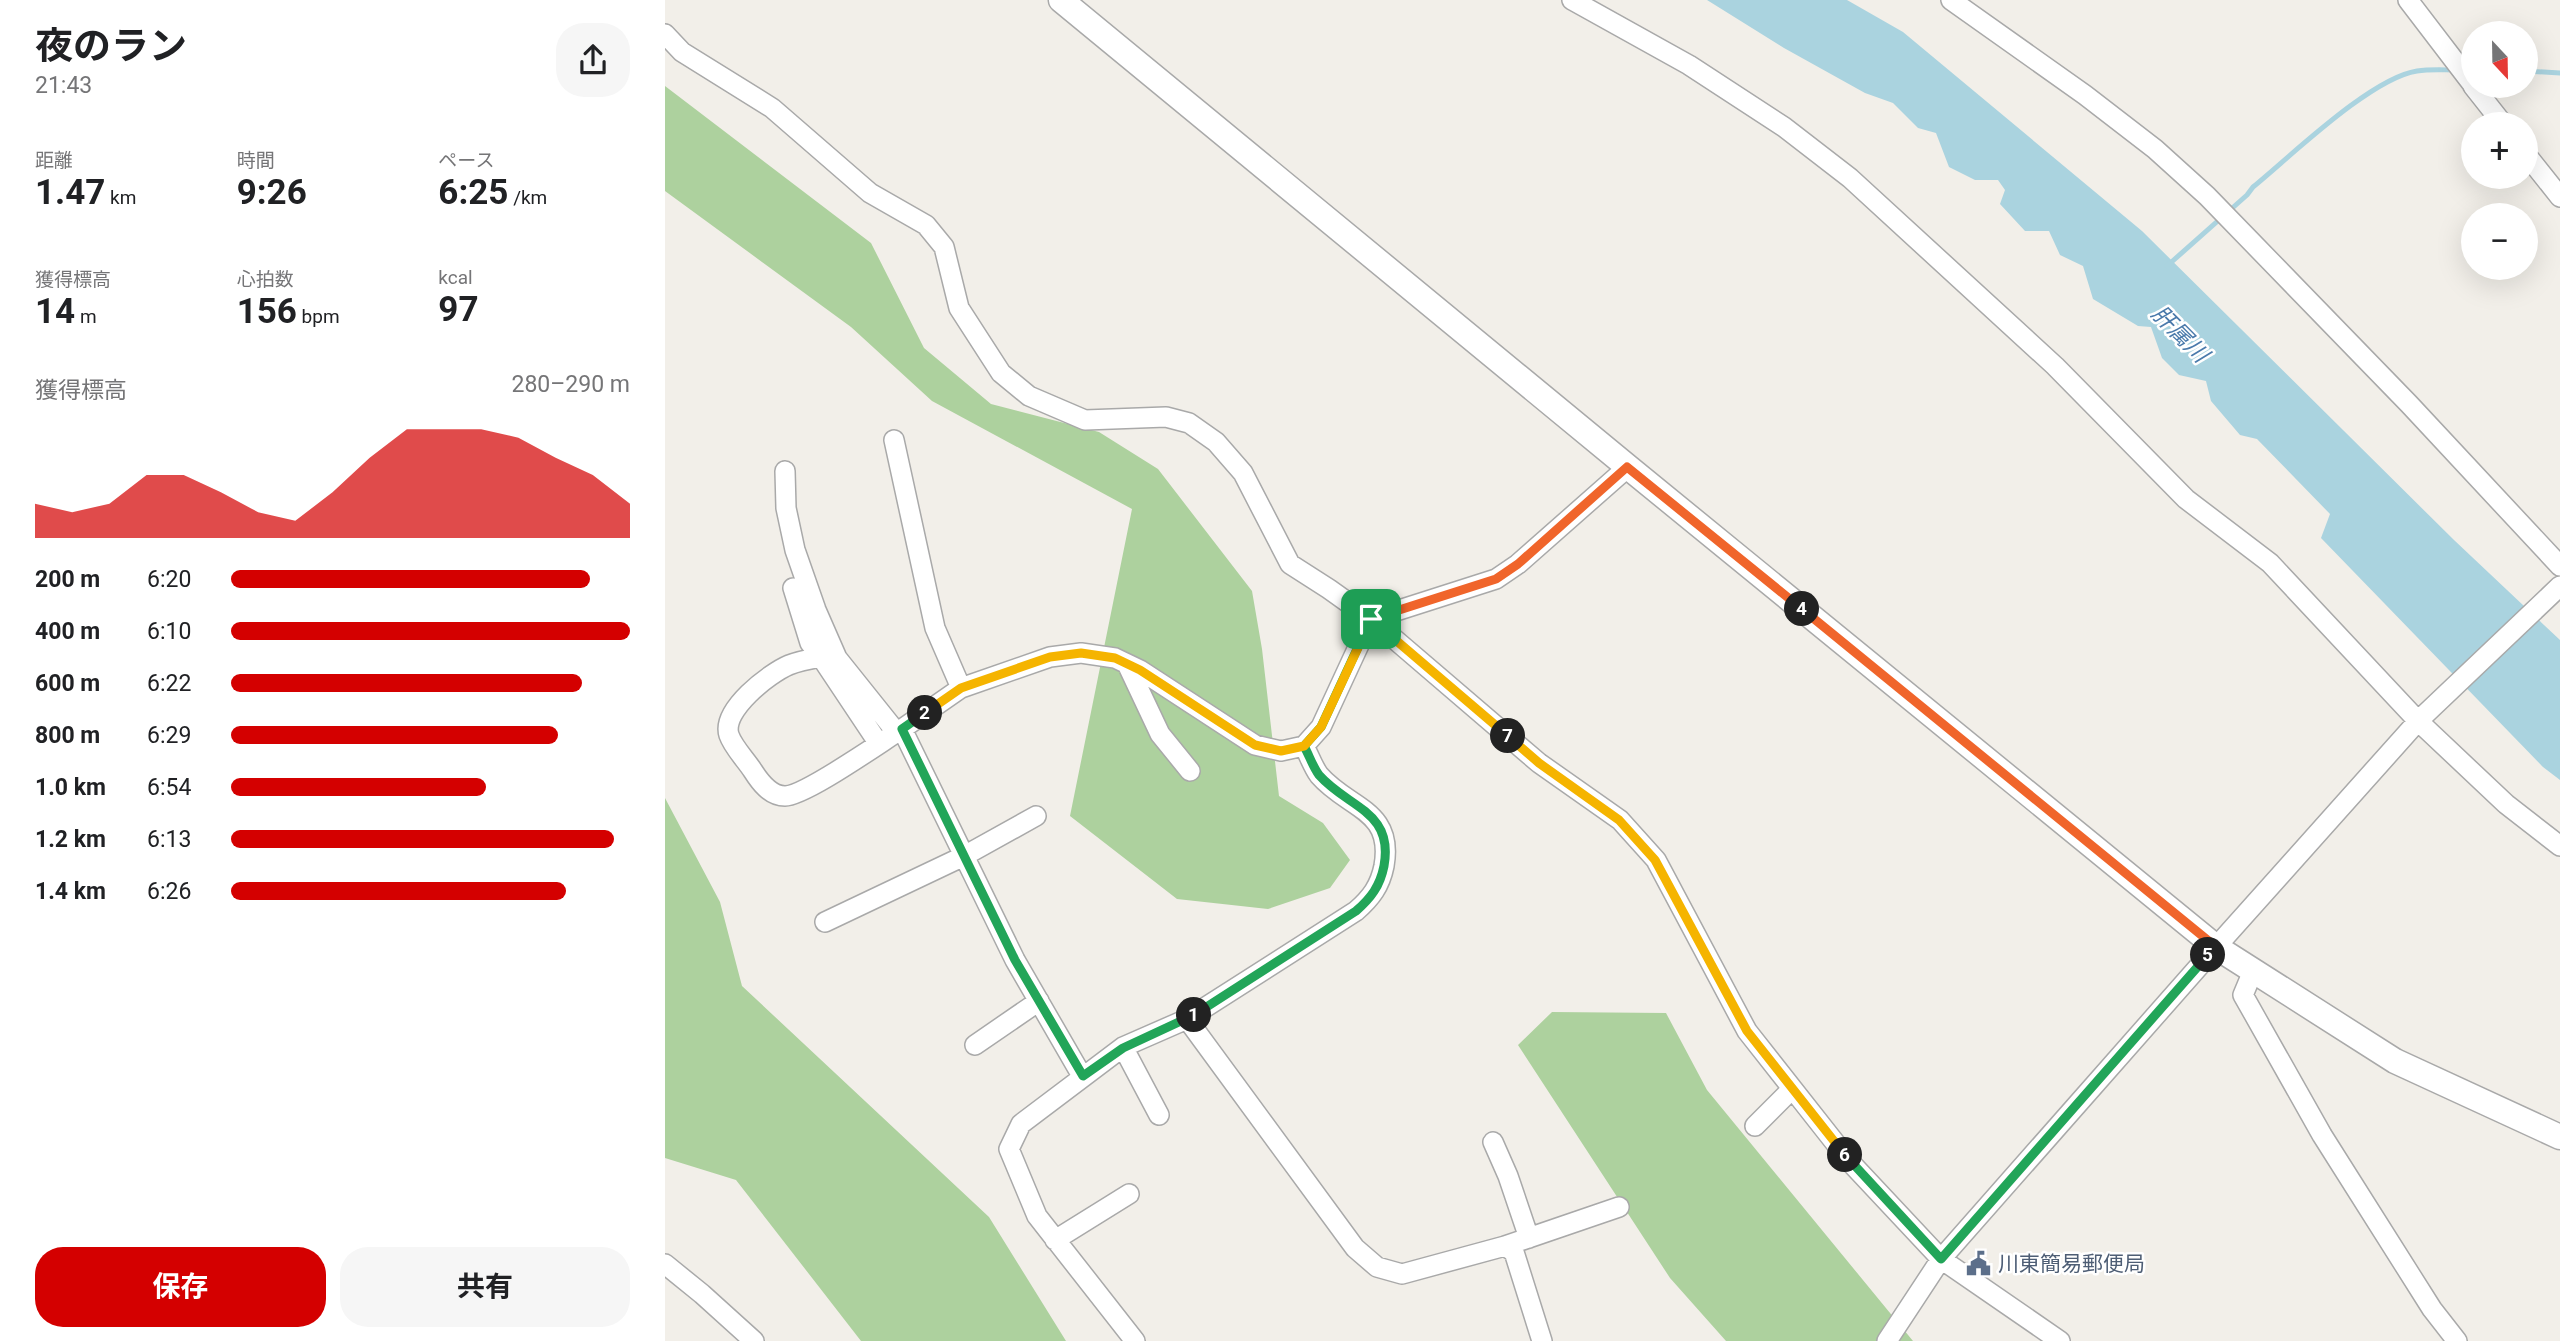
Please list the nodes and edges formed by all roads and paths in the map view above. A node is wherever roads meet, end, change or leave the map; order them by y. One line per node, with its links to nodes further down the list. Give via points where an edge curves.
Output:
1 (1061, 0): 12 (street)
2 (1572, 0): 21 (street, via 1689,65 1784,127 1850,178 2055,366 2186,499 2270,563)
3 (1951, 0): 14 (street, via 2095,103 2207,196)
4 (2408, 0): 6 (street)
5 (665, 34): 17 (street, via 683,52 772,108 870,193 926,225 944,247 959,308 1001,373 1029,396 1085,420 1166,417 1189,423 1216,442 1243,473 1290,564)
6 (2461, 69)
7 (2483, 98): 8 (street)
8 (2494, 112)
9 (2538, 169): 10 (street)
10 (2560, 197)
11 (894, 440): 20 (street, via 935,628)
12 (1627, 467): 17 (street, via 1496,579); 30 (street)
13 (786, 471): 22 (street, via 786,508 793,540 837,658)
14 (2560, 566)
15 (2560, 586): 21 (street)
16 (793, 588): 18 (street, via 810,643)
17 (1371, 619): 24 (street, via 1321,727); 37 (street, via 1539,763 1619,820 1647,850 1747,1031)
18 (821, 657): 23 (street); 23 (street, via 789,665 761,682 738,705 730,721 728,733 760,782 771,792 786,796 806,789)
19 (1127, 664): 20 (street, via 1081,653 1050,657); 24 (street, via 1255,745 1281,751); 25 (street, via 1160,733)
20 (961, 688): 22 (street)
21 (2419, 722): 27 (street, via 2506,804); 30 (street)
22 (900, 731): 23 (street); 28 (street)
23 (879, 744)
24 (1304, 746): 33 (street, via 1319,774 1375,820 1384,834 1386,852 1374,895)
25 (1190, 771)
26 (1036, 816): 28 (street)
27 (2560, 846)
28 (964, 856): 29 (street); 32 (street)
29 (825, 922)
30 (2216, 947): 31 (street); 47 (street)
31 (2253, 971): 40 (street, via 2395,1061); 54 (street, via 2243,995 2322,1135)
32 (1038, 1001): 34 (street); 36 (street)
33 (1187, 1019): 35 (street); 46 (street, via 1355,1248 1377,1267 1402,1274)
34 (975, 1045)
35 (1123, 1048): 36 (street); 38 (street)
36 (1083, 1076): 45 (street, via 1021,1124 1009,1149 1037,1216)
37 (1792, 1089): 39 (street); 47 (street, via 1851,1163)
38 (1159, 1115)
39 (1755, 1126)
40 (2560, 1137)
41 (1493, 1142): 44 (street)
42 (1129, 1194): 45 (street)
43 (1619, 1207): 44 (street)
44 (1529, 1238): 46 (street)
45 (1055, 1240): 50 (street)
46 (1505, 1246): 51 (street, via 1514,1252)
47 (1941, 1259): 52 (street); 53 (street)
48 (665, 1264): 49 (street)
49 (754, 1341)
50 (1135, 1341)
51 (1542, 1341)
52 (1887, 1341)
53 (2060, 1341)
54 (2457, 1341)

